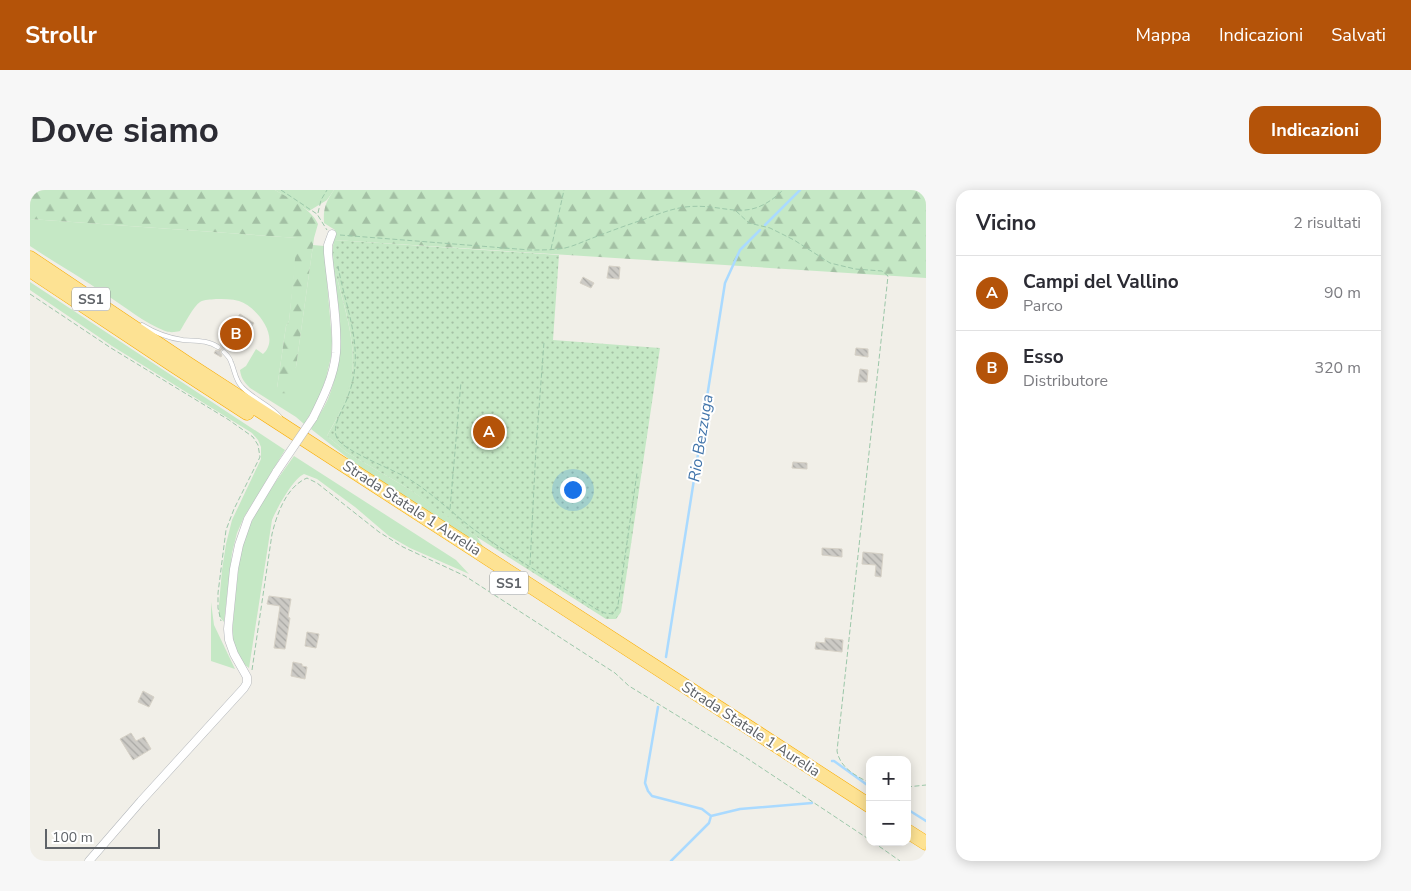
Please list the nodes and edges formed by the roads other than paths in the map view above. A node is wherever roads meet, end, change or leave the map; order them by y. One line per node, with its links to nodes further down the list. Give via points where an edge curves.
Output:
1 (332, 234): 16 (street, bridge, via 328,253 335,322 333,369 313,418 248,519 238,544 228,629 231,648 247,683)
2 (30, 258): 4 (highway, Strada Statale 1 Aurelia / SS1)
3 (30, 270): 11 (highway, Strada Statale 1 Aurelia / SS1)
4 (81, 293): 5 (lane); 9 (highway, Strada Statale 1 Aurelia / SS1)
5 (123, 314)
6 (136, 322): 7 (lane, via 168,337)
7 (218, 347)
8 (224, 352): 9 (lane, via 231,361 240,386 276,412)
9 (293, 431): 10 (highway, Strada Statale 1 Aurelia / SS1)
10 (866, 803)
11 (866, 815)
12 (911, 834): 13 (highway)
13 (926, 843)
14 (911, 845): 15 (highway)
15 (926, 854)
16 (89, 861)

